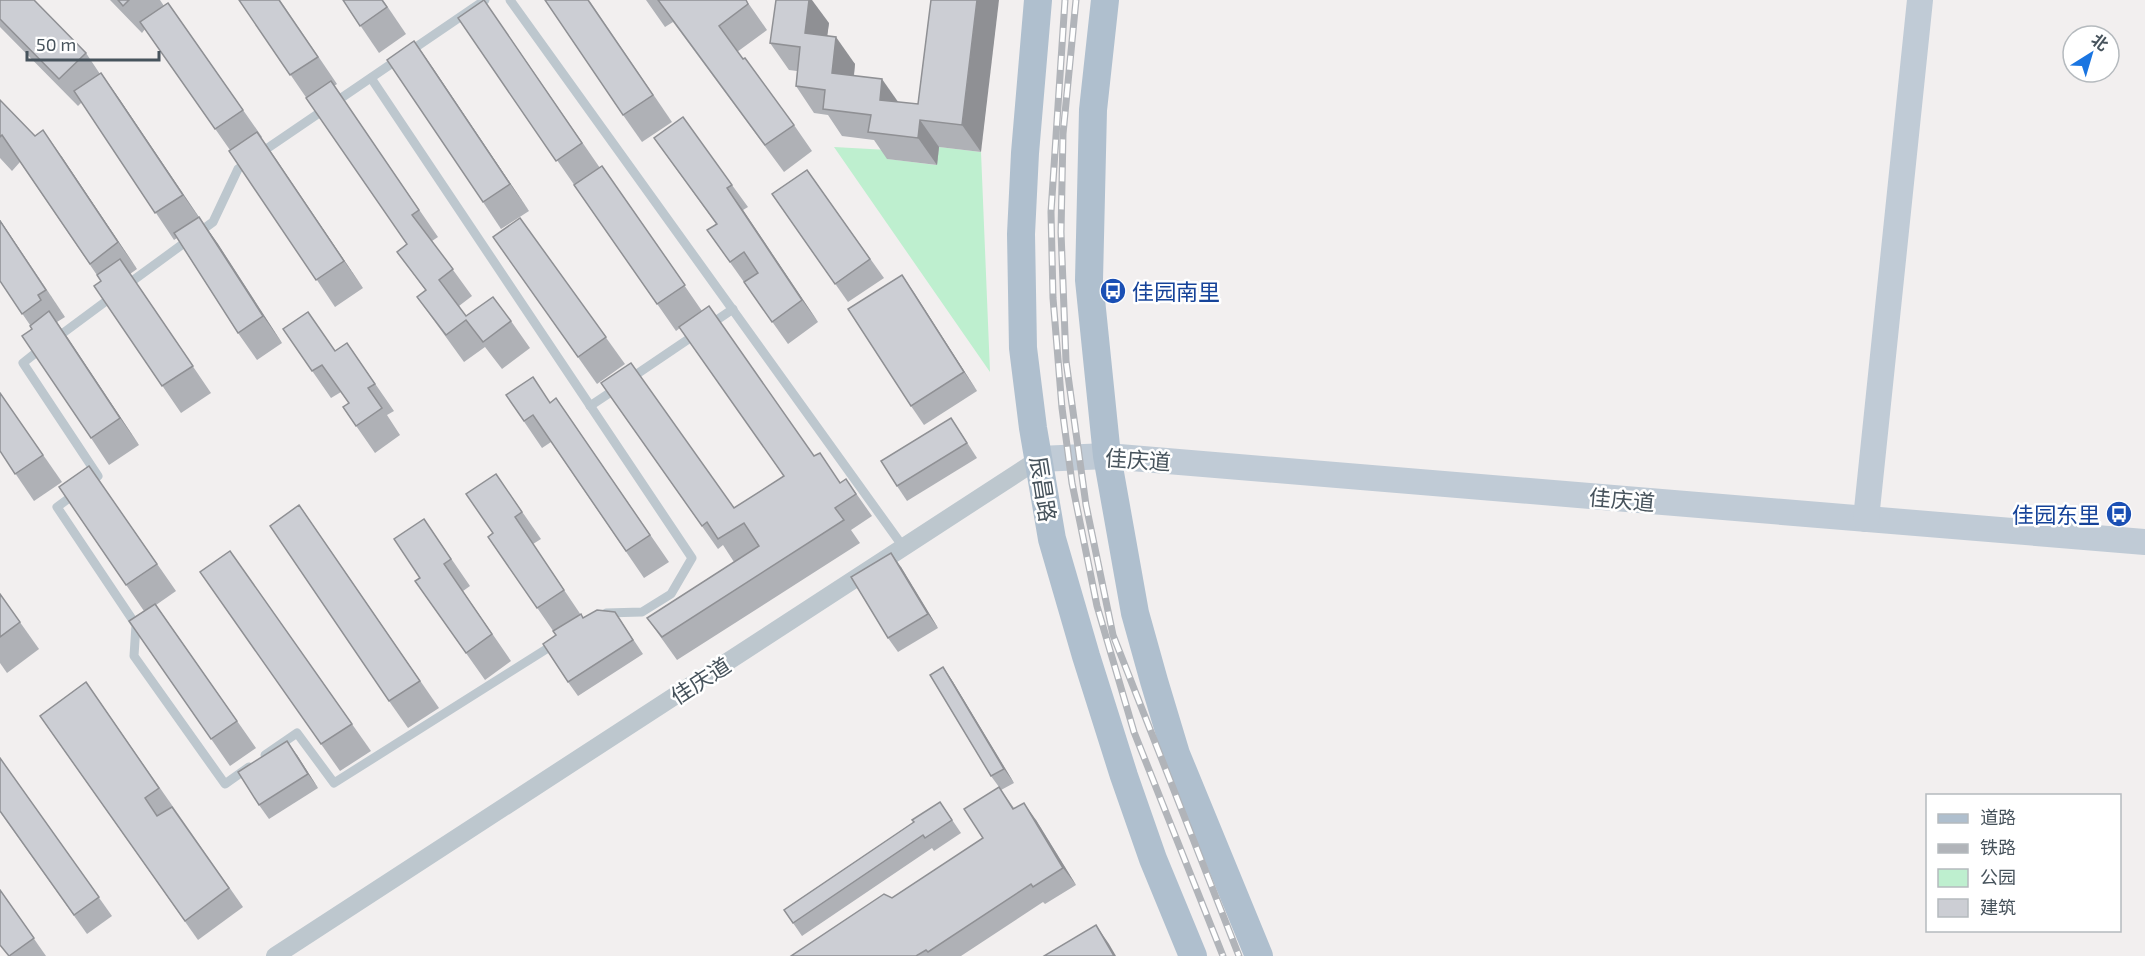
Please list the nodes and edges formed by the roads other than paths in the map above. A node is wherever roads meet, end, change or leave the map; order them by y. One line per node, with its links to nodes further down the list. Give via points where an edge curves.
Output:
1 (485, 0): 6 (lane)
2 (510, 0): 7 (lane)
3 (1038, 0): 10 (main road, 辰昌路, via 1021,234 1023,348)
4 (1105, 0): 9 (main road, via 1093,110 1089,280)
5 (1920, 0): 11 (street)
6 (371, 78): 8 (lane); 15 (lane, via 238,169 213,222 23,363 98,476 57,507 136,625 134,656 225,784 297,733 334,783)
7 (733, 309): 8 (lane); 13 (lane)
8 (590, 406): 14 (lane, via 692,558 671,594 642,612 602,613)
9 (1107, 456): 10 (street, 佳庆道); 11 (street, 佳庆道); 18 (main road, via 1135,613 1176,754)
10 (1039, 459): 13 (street, 佳庆道); 17 (main road, 辰昌路, via 1052,539 1086,656 1153,859)
11 (1866, 519): 12 (street, 佳庆道)
12 (2145, 542)
13 (904, 548): 16 (street, 佳庆道)
14 (592, 620)
15 (562, 638)
16 (275, 956)
17 (1193, 956)
18 (1259, 956)

